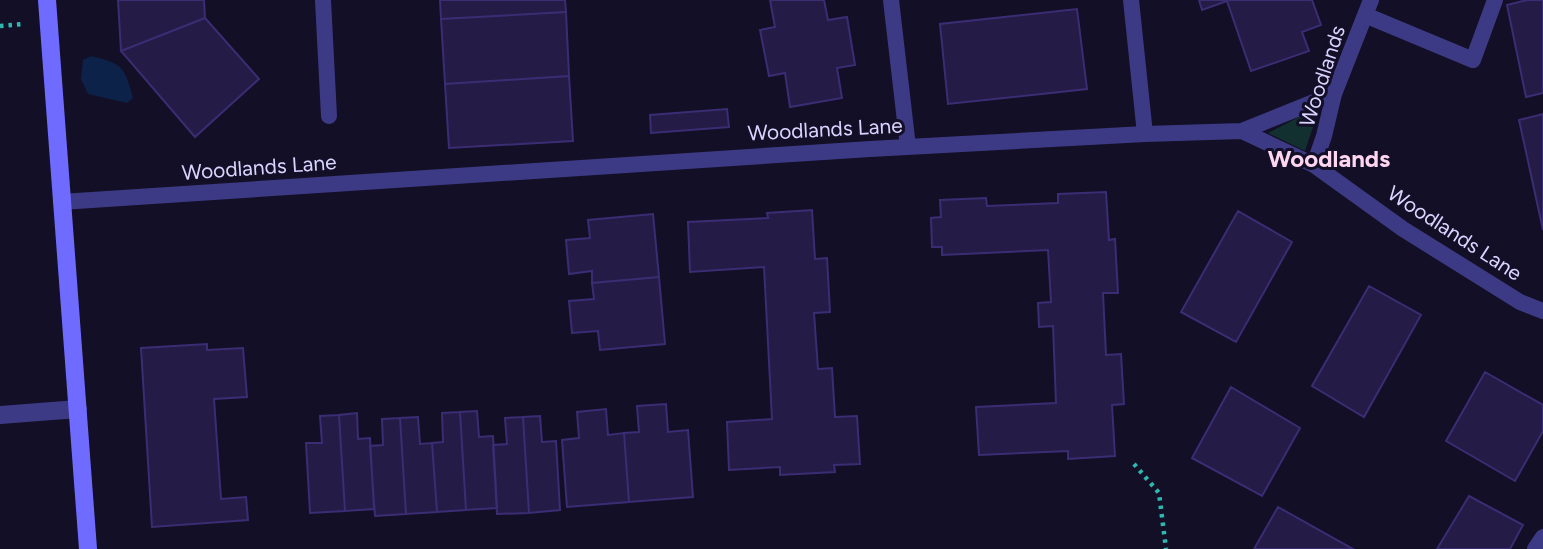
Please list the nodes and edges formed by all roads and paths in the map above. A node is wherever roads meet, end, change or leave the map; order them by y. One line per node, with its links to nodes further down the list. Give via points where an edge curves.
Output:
1 (47, 0): 13 (street)
2 (323, 0): 8 (lane)
3 (891, 0): 11 (lane)
4 (1132, 0): 10 (lane)
5 (1495, 0): 6 (lane, via 1473,60)
6 (1368, 7): 7 (lane, Woodlands)
7 (1334, 94): 9 (lane); 12 (lane, Woodlands)
8 (329, 116)
9 (1242, 131): 10 (lane, Woodlands Lane); 12 (lane, Woodlands Lane)
10 (1145, 134): 11 (lane, Woodlands Lane)
11 (908, 147): 13 (lane, Woodlands Lane)
12 (1314, 164): 14 (lane, Woodlands Lane, via 1403,229 1520,302)
13 (61, 202): 15 (street)
14 (1543, 311)
15 (78, 409): 16 (street); 19 (street)
16 (0, 415)
17 (1134, 464): 20 (path, via 1159,493)
18 (1543, 537): 21 (lane)
19 (88, 549)
20 (1166, 549)
21 (1535, 549)

